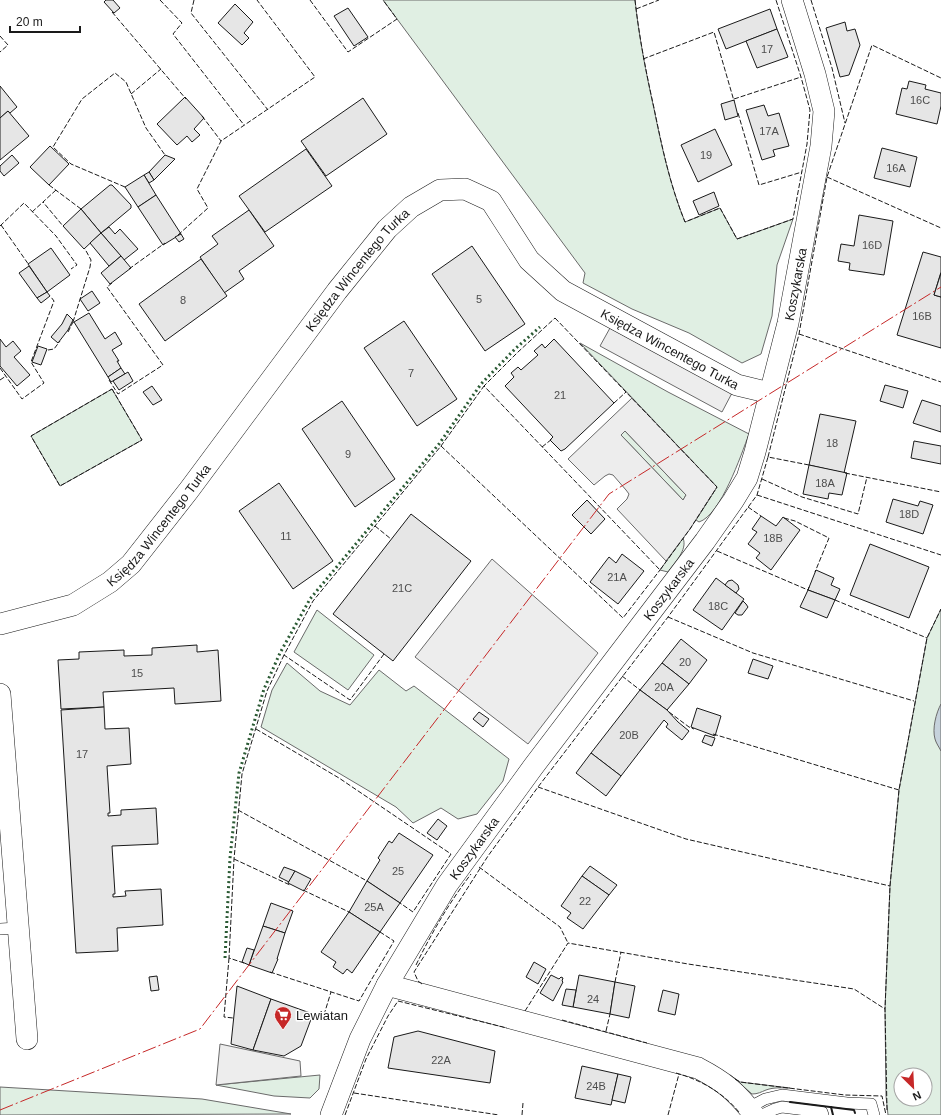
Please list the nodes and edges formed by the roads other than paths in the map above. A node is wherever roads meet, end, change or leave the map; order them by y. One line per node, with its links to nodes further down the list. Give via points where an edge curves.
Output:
1 (792, 0): 2 (street, Koszykarska, via 824,111 821,146 788,323)
2 (770, 393): 3 (street, Księdza Wincentego Turka, via 737,385 563,291 529,260 491,202 465,189 440,190 412,207 387,229 337,291 131,564 110,582 73,605); 6 (street, Koszykarska, via 747,478 733,501 706,541 533,767 452,879)
3 (0, 624)
4 (0, 694): 5 (street)
5 (9, 928): 7 (street)
6 (387, 985): 8 (street, via 698,1068 730,1087); 9 (street, Koszykarska, via 360,1039)
7 (27, 1039)
8 (755, 1113): 10 (lane, via 782,1107 822,1112); 11 (lane, via 765,1099 782,1095 871,1104)
9 (332, 1115)
10 (823, 1115)
11 (874, 1115)

